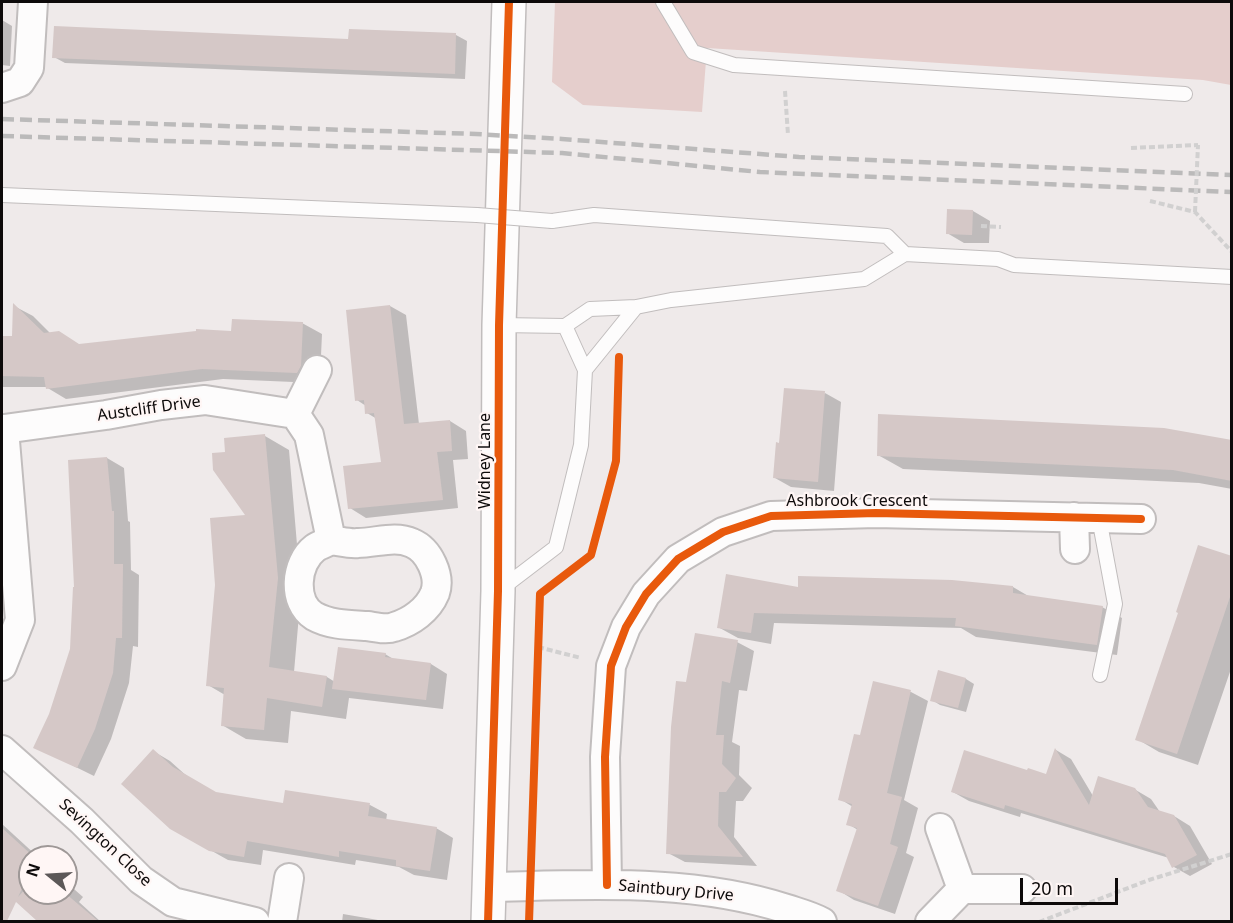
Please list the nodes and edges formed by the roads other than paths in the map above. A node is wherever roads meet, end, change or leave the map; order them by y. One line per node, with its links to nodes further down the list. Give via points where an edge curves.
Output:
1 (33, 2): 4 (street, via 29,68 20,82)
2 (509, 2): 10 (street, Widney Lane)
3 (663, 2): 5 (lane, via 693,52 734,65)
4 (2, 88)
5 (1185, 94)
6 (2, 195): 7 (lane, bridge, via 552,221 594,215 887,236)
7 (905, 254): 8 (lane, via 998,259 1014,265); 9 (lane, via 864,279)
8 (1232, 277)
9 (636, 307): 11 (lane, via 590,309); 13 (lane)
10 (499, 325): 11 (lane); 20 (street, Widney Lane)
11 (566, 326): 13 (lane)
12 (317, 370): 14 (street)
13 (585, 370): 20 (lane, via 581,445 556,547)
14 (295, 414): 15 (street, Austcliff Drive, via 205,400); 18 (street, via 309,435)
15 (3, 429): 21 (street, via 20,620)
16 (1087, 517): 17 (street, Ashbrook Crescent); 19 (street); 22 (lane, via 1116,604); 26 (street, Ashbrook Crescent, via 876,513 771,516 723,532 678,559 646,594 626,627 611,666 605,756)
17 (1141, 519)
18 (331, 540): 18 (street, via 357,544 394,539 412,543 431,560 436,591 415,618 392,628 328,623 312,615 297,589 303,564 314,549)
19 (1075, 549)
20 (498, 591): 27 (street, Widney Lane)
21 (2, 666)
22 (1100, 675)
23 (2, 750): 30 (street, Sevington Close, via 141,880 173,902)
24 (940, 828): 28 (street)
25 (289, 878): 31 (street)
26 (607, 885): 27 (street, Saintbury Drive); 33 (street, Saintbury Drive, via 712,891)
27 (490, 887): 32 (street, Widney Lane)
28 (962, 889): 29 (street); 34 (street)
29 (1022, 890)
30 (255, 921)
31 (282, 921)
32 (488, 921)
33 (822, 921)
34 (930, 921)

